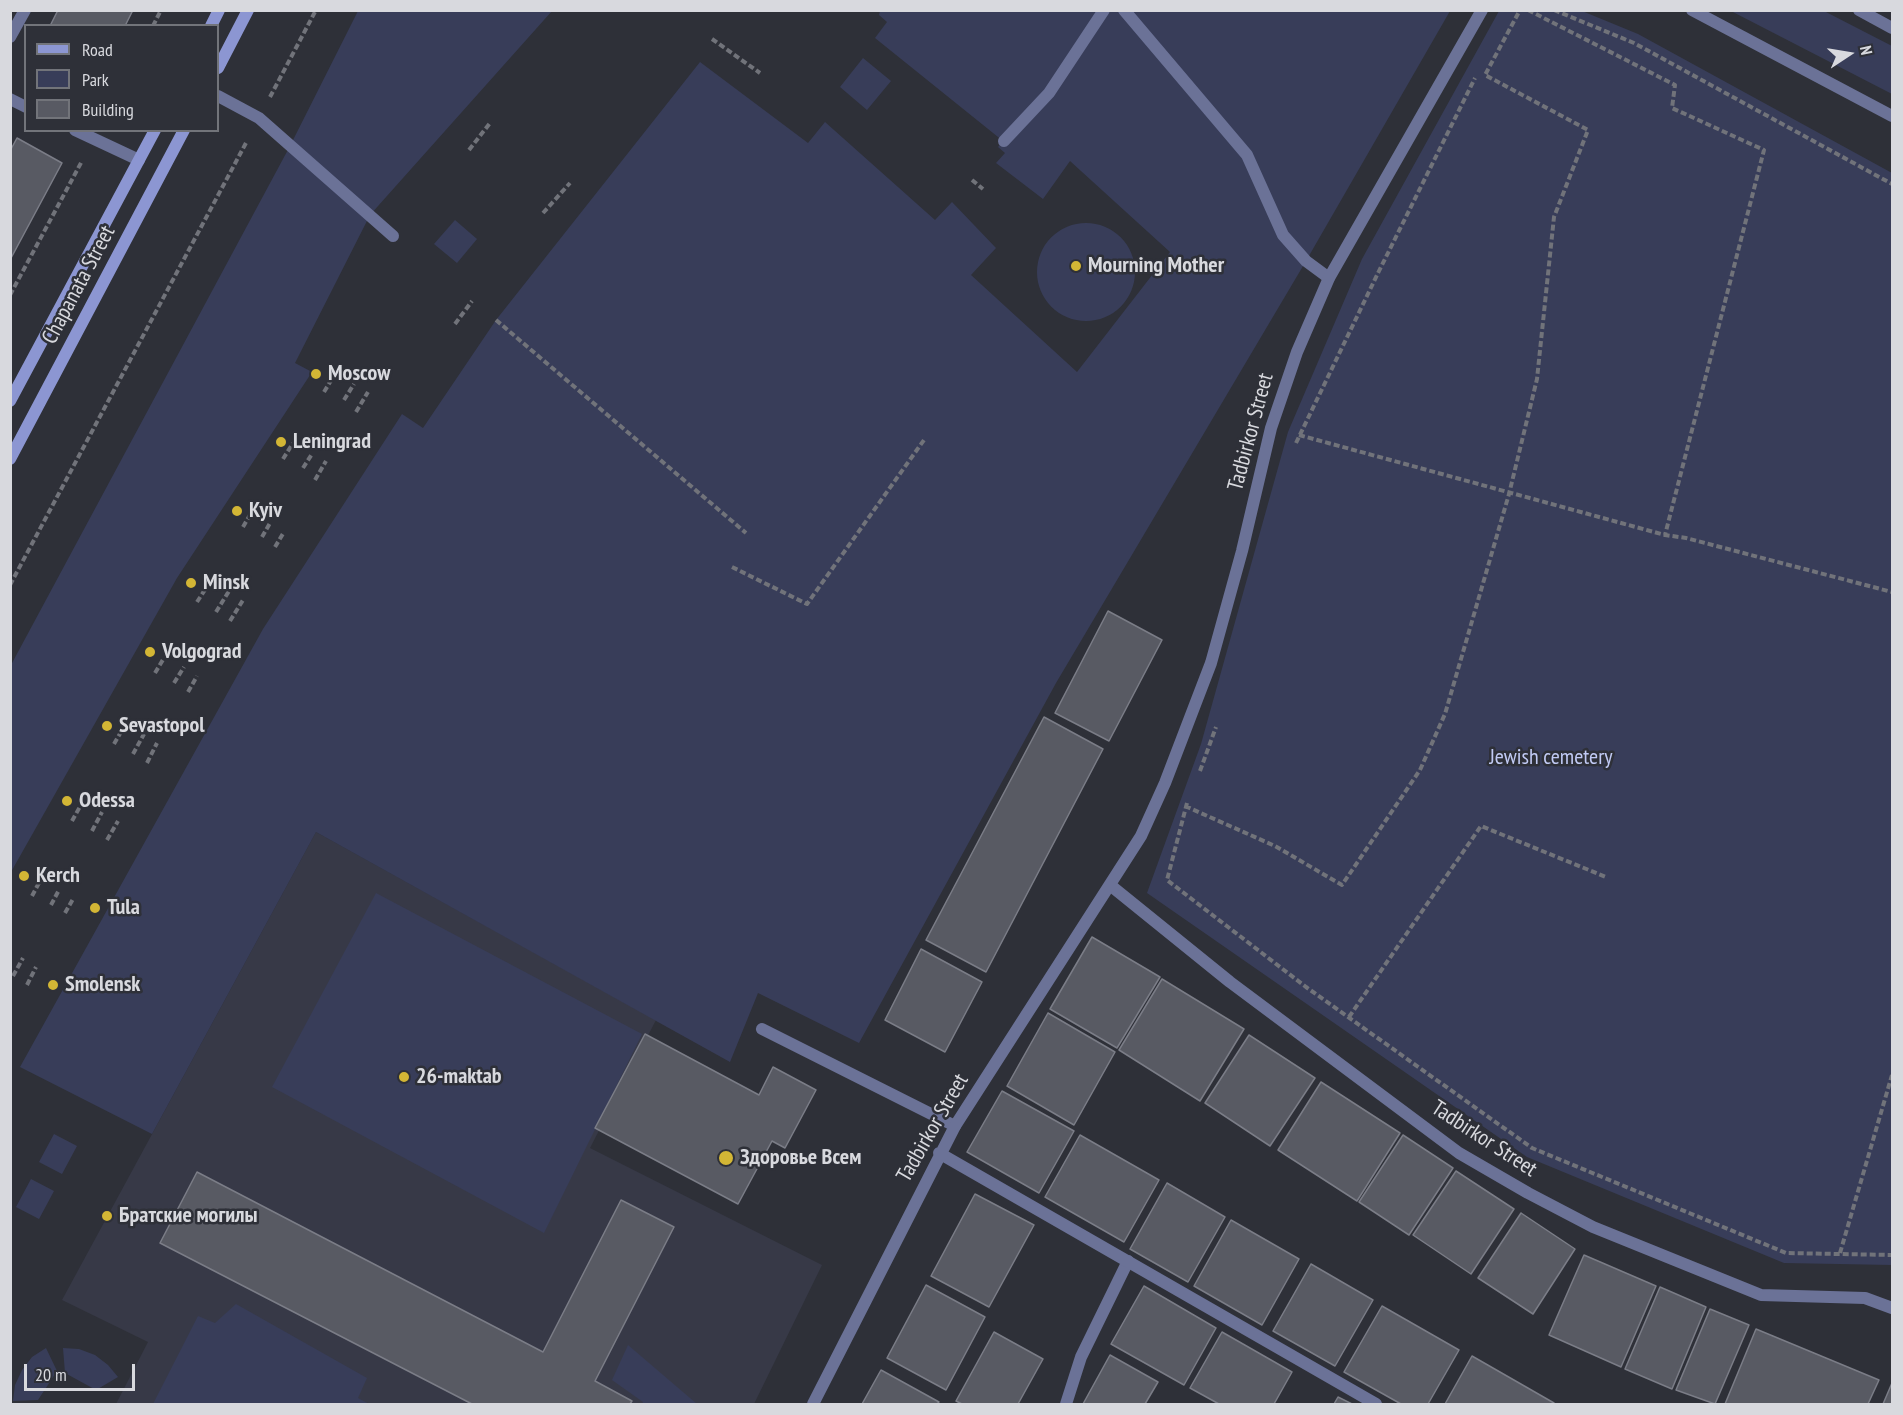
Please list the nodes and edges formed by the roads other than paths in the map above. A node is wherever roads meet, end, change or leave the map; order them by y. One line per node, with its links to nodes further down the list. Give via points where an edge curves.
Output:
1 (24, 10): 11 (street)
2 (219, 10): 9 (main road)
3 (248, 10): 12 (main road)
4 (1104, 10): 20 (street, via 1049,93)
5 (1124, 10): 23 (street, via 1247,156 1283,235 1306,261)
6 (1482, 10): 23 (street, Tadbirkor Street)
7 (1692, 10): 16 (street)
8 (1859, 10): 10 (street)
9 (212, 24)
10 (1893, 28)
11 (10, 37)
12 (219, 66)
13 (219, 97): 22 (street, via 260,118)
14 (10, 99): 15 (street)
15 (24, 106)
16 (1893, 116)
17 (79, 132): 21 (street)
18 (154, 132): 21 (main road, Chapanata Street)
19 (183, 132): 25 (main road, Chapanata Street)
20 (1004, 141)
21 (140, 160): 24 (main road, Chapanata Street)
22 (393, 236)
23 (1329, 278): 26 (street, Tadbirkor Street, via 1297,352 1271,428 1227,608 1204,683 1166,783 1141,836)
24 (10, 401)
25 (10, 459)
26 (1110, 885): 28 (street, Tadbirkor Street); 31 (street, Tadbirkor Street, via 1230,982 1459,1153 1528,1193 1593,1227 1761,1295 1865,1298)
27 (762, 1029): 28 (street)
28 (955, 1125): 29 (street, Tadbirkor Street)
29 (939, 1153): 30 (street); 32 (street, Tadbirkor Street)
30 (1128, 1262): 33 (street, via 1081,1357); 34 (street)
31 (1893, 1308)
32 (813, 1404)
33 (1066, 1404)
34 (1376, 1404)

